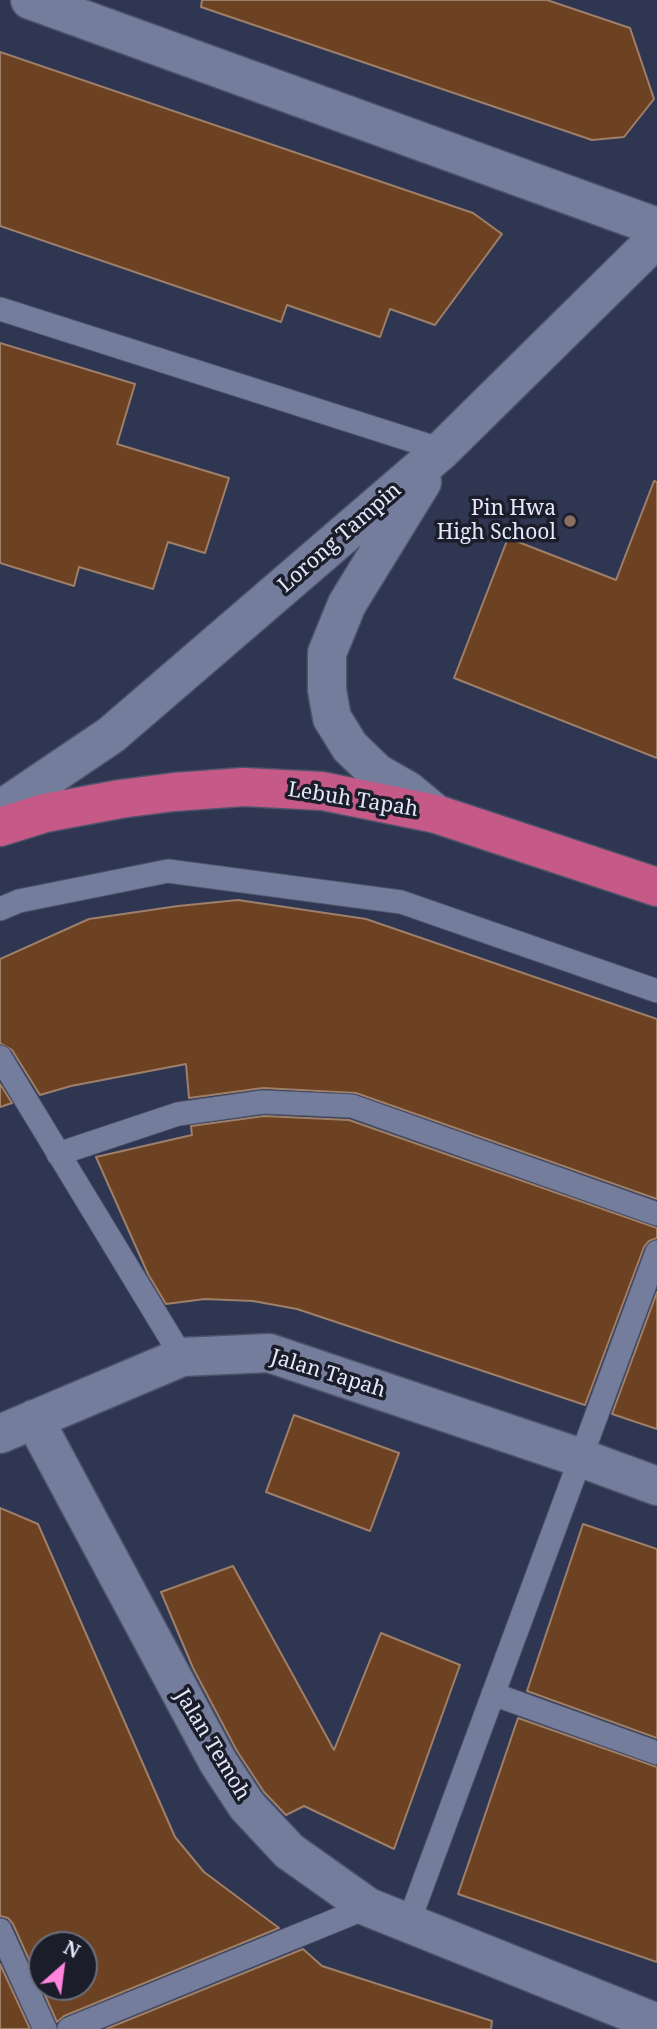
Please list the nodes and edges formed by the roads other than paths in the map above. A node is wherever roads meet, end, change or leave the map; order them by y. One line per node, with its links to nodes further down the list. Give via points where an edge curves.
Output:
1 (30, 0): 2 (street)
2 (657, 227)
3 (657, 238): 5 (street, Lorong Tampin)
4 (0, 309): 5 (lane)
5 (442, 450): 6 (street, Lorong Tampin, via 111,735); 7 (street, via 347,604 327,653 332,718 350,747 377,773)
6 (0, 810)
7 (436, 814): 8 (highway, Lebuh Tapah, via 322,791 243,787 120,799); 9 (highway, Lebuh Tapah)
8 (0, 827)
9 (657, 887)
10 (0, 909): 11 (lane, via 19,901 168,871 401,902)
11 (657, 991)
12 (0, 1057): 13 (lane)
13 (58, 1154): 14 (lane, via 178,1114 264,1102 352,1106); 16 (lane)
14 (657, 1214)
15 (657, 1252): 18 (lane)
16 (182, 1357): 17 (street, Jalan Tapah); 18 (street, Jalan Tapah, via 270,1353)
17 (17, 1427): 22 (street, Jalan Temoh, via 247,1806 289,1851)
18 (581, 1458): 19 (street, Jalan Tapah); 20 (lane)
19 (657, 1486)
20 (493, 1694): 21 (lane); 23 (lane)
21 (657, 1753)
22 (368, 1907): 23 (street, Jalan Temoh); 27 (lane)
23 (408, 1924): 25 (street, Jalan Temoh)
24 (0, 1930): 26 (lane)
25 (657, 2023)
26 (45, 2029)
27 (69, 2029)

